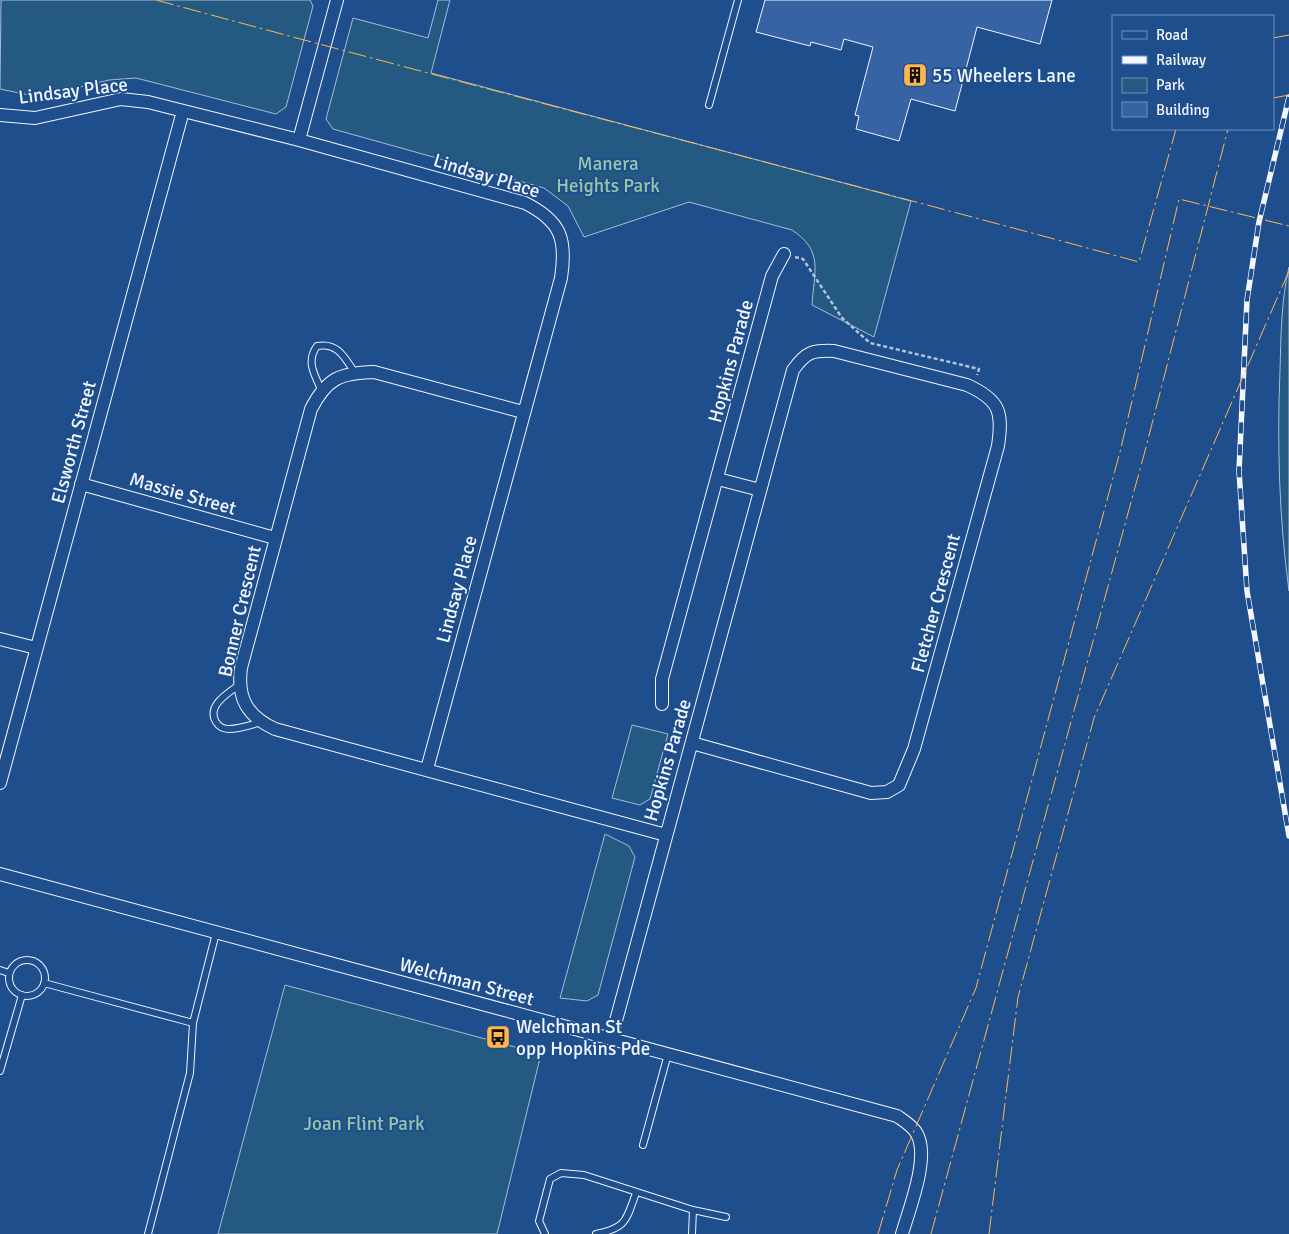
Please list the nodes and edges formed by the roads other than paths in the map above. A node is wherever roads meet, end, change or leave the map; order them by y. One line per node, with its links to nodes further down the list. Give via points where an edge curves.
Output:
1 (336, 0): 6 (street)
2 (738, 0): 3 (lane)
3 (709, 105)
4 (183, 111): 5 (street, Lindsay Place, via 121,99 35,118); 6 (street, Lindsay Place); 13 (street, Elsworth Street)
5 (0, 115)
6 (299, 140): 11 (street, Lindsay Place, via 525,203 544,213 557,229 564,254 561,278)
7 (784, 254): 12 (street, Hopkins Parade, via 772,276)
8 (817, 350): 14 (street, Hopkins Parade, via 802,357 793,370); 21 (street, Fletcher Crescent, via 834,351 973,388 986,393 998,407 1001,425 998,446 914,749 900,785 886,792 871,793)
9 (355, 373): 10 (street, via 337,378); 10 (lane, via 334,346 317,346 311,362); 11 (street, via 374,372 400,377)
10 (321, 390): 15 (street, Bonner Crescent, via 311,409)
11 (523, 412): 22 (street, Lindsay Place)
12 (718, 479): 14 (street); 19 (street, Hopkins Parade, via 662,679)
13 (81, 484): 15 (street, Massie Street); 17 (street, Elsworth Street)
14 (760, 490): 21 (street, Hopkins Parade)
15 (275, 538): 18 (street, Bonner Crescent)
16 (0, 639): 17 (street)
17 (36, 648): 23 (street, Elsworth Street)
18 (238, 685): 20 (street, Bonner Crescent, via 243,700); 20 (lane, via 216,705 213,713 215,722 228,730)
19 (662, 704)
20 (261, 722): 22 (street, Bonner Crescent, via 275,729)
21 (692, 743): 24 (street, Hopkins Parade)
22 (427, 769): 24 (street, Bonner Crescent)
23 (0, 783)
24 (666, 835): 32 (street, Hopkins Parade)
25 (0, 874): 26 (street, Welchman Street)
26 (216, 933): 31 (lane); 32 (street, Welchman Street)
27 (0, 970): 28 (lane)
28 (9, 973): 29 (lane, via 16,964 32,960 44,972); 30 (lane, via 11,987)
29 (44, 983): 30 (lane, via 35,994); 31 (lane)
30 (22, 996): 34 (lane)
31 (193, 1023): 39 (lane, via 190,1072)
32 (611, 1039): 33 (street, Welchman Street)
33 (668, 1054): 35 (lane); 43 (street, Welchman Street, via 897,1116 908,1124 917,1135 921,1151 918,1178)
34 (0, 1071)
35 (643, 1145)
36 (636, 1193): 37 (lane); 40 (lane, via 584,1175 554,1174 550,1178 539,1221); 41 (lane, via 621,1227)
37 (693, 1210): 38 (lane); 42 (lane)
38 (726, 1218)
39 (148, 1234)
40 (546, 1234)
41 (596, 1234)
42 (692, 1234)
43 (902, 1234)

